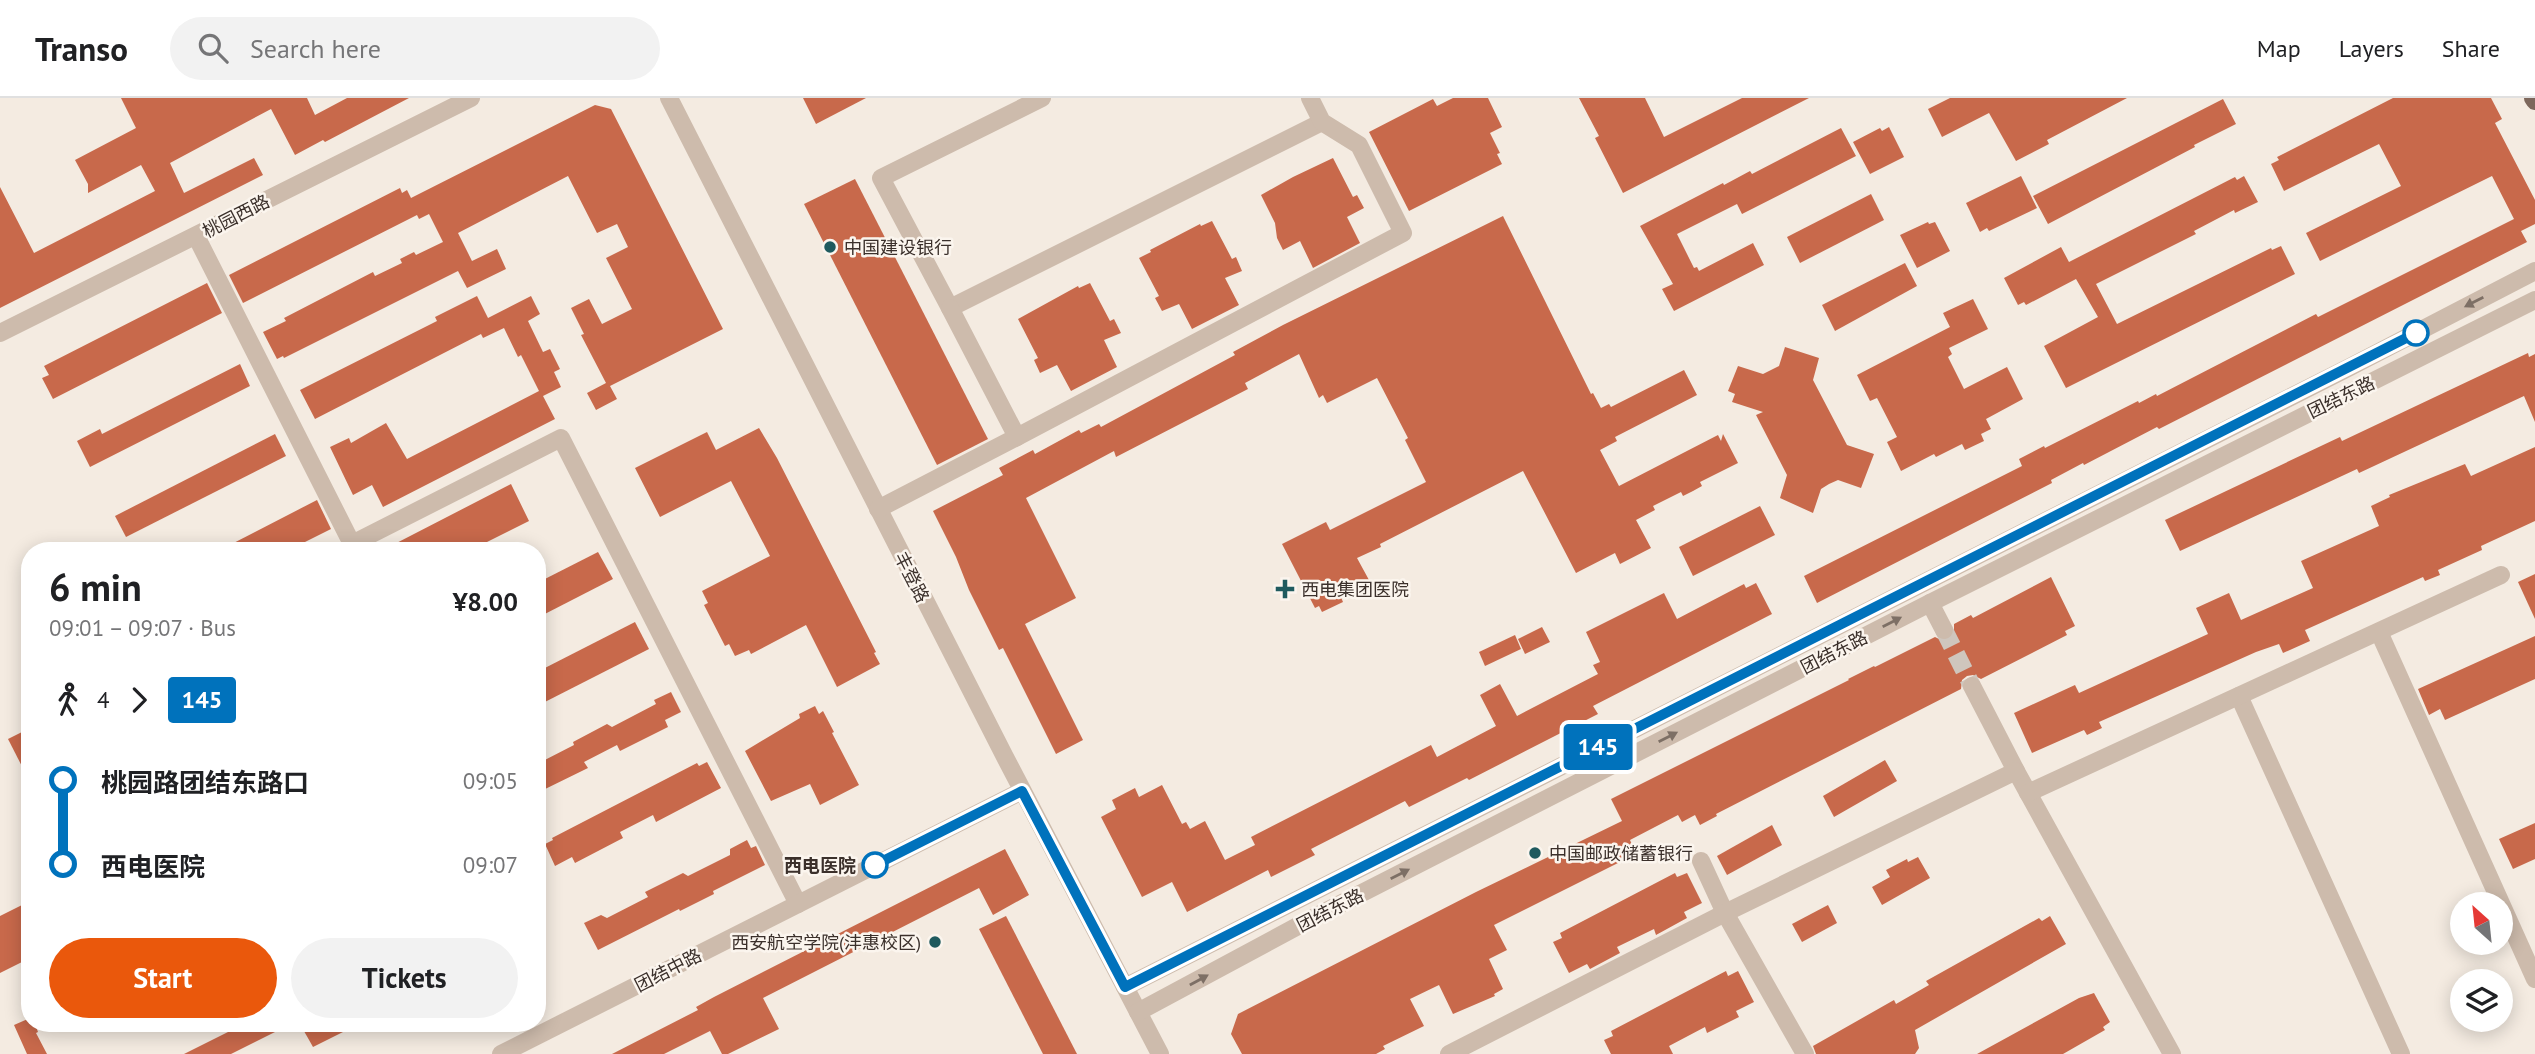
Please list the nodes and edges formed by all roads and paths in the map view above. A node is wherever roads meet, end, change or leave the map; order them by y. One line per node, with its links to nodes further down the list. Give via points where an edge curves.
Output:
1 (471, 98): 6 (street, 桃园西路)
2 (669, 98): 12 (street, 丰登路)
3 (1042, 98): 9 (street, via 881,178)
4 (1310, 98): 5 (street)
5 (1322, 122): 9 (street); 11 (street, via 1359,145 1403,233)
6 (196, 236): 10 (street, 桃园西路); 13 (street)
7 (2535, 271): 28 (street, one-way to 28)
8 (2535, 300): 16 (street, 团结东路)
9 (950, 308): 11 (street)
10 (0, 334)
11 (1017, 437): 12 (street)
12 (877, 509): 22 (street, 丰登路)
13 (351, 542)
14 (356, 542): 25 (street, via 561,438)
15 (2501, 575): 18 (street)
16 (1930, 603): 17 (street); 29 (street, 团结东路, one-way to 16)
17 (1944, 631)
18 (2379, 632): 20 (street); 27 (street)
19 (1972, 686): 21 (street)
20 (2239, 696): 23 (street); 37 (street)
21 (2016, 771): 23 (street); 26 (street)
22 (1022, 791): 25 (street, 团结中路); 28 (street, 丰登路)
23 (2028, 793): 36 (street)
24 (1701, 861): 26 (street)
25 (798, 904): 30 (street, 团结中路)
26 (1725, 913): 34 (street); 35 (street)
27 (2535, 979)
28 (1125, 987): 29 (street, 丰登路)
29 (1138, 1012): 33 (street, 丰登路)
30 (546, 1031)
31 (545, 1032): 32 (street, 团结中路)
32 (501, 1054)
33 (1160, 1054)
34 (1449, 1054)
35 (1805, 1054)
36 (2172, 1054)
37 (2401, 1054)

